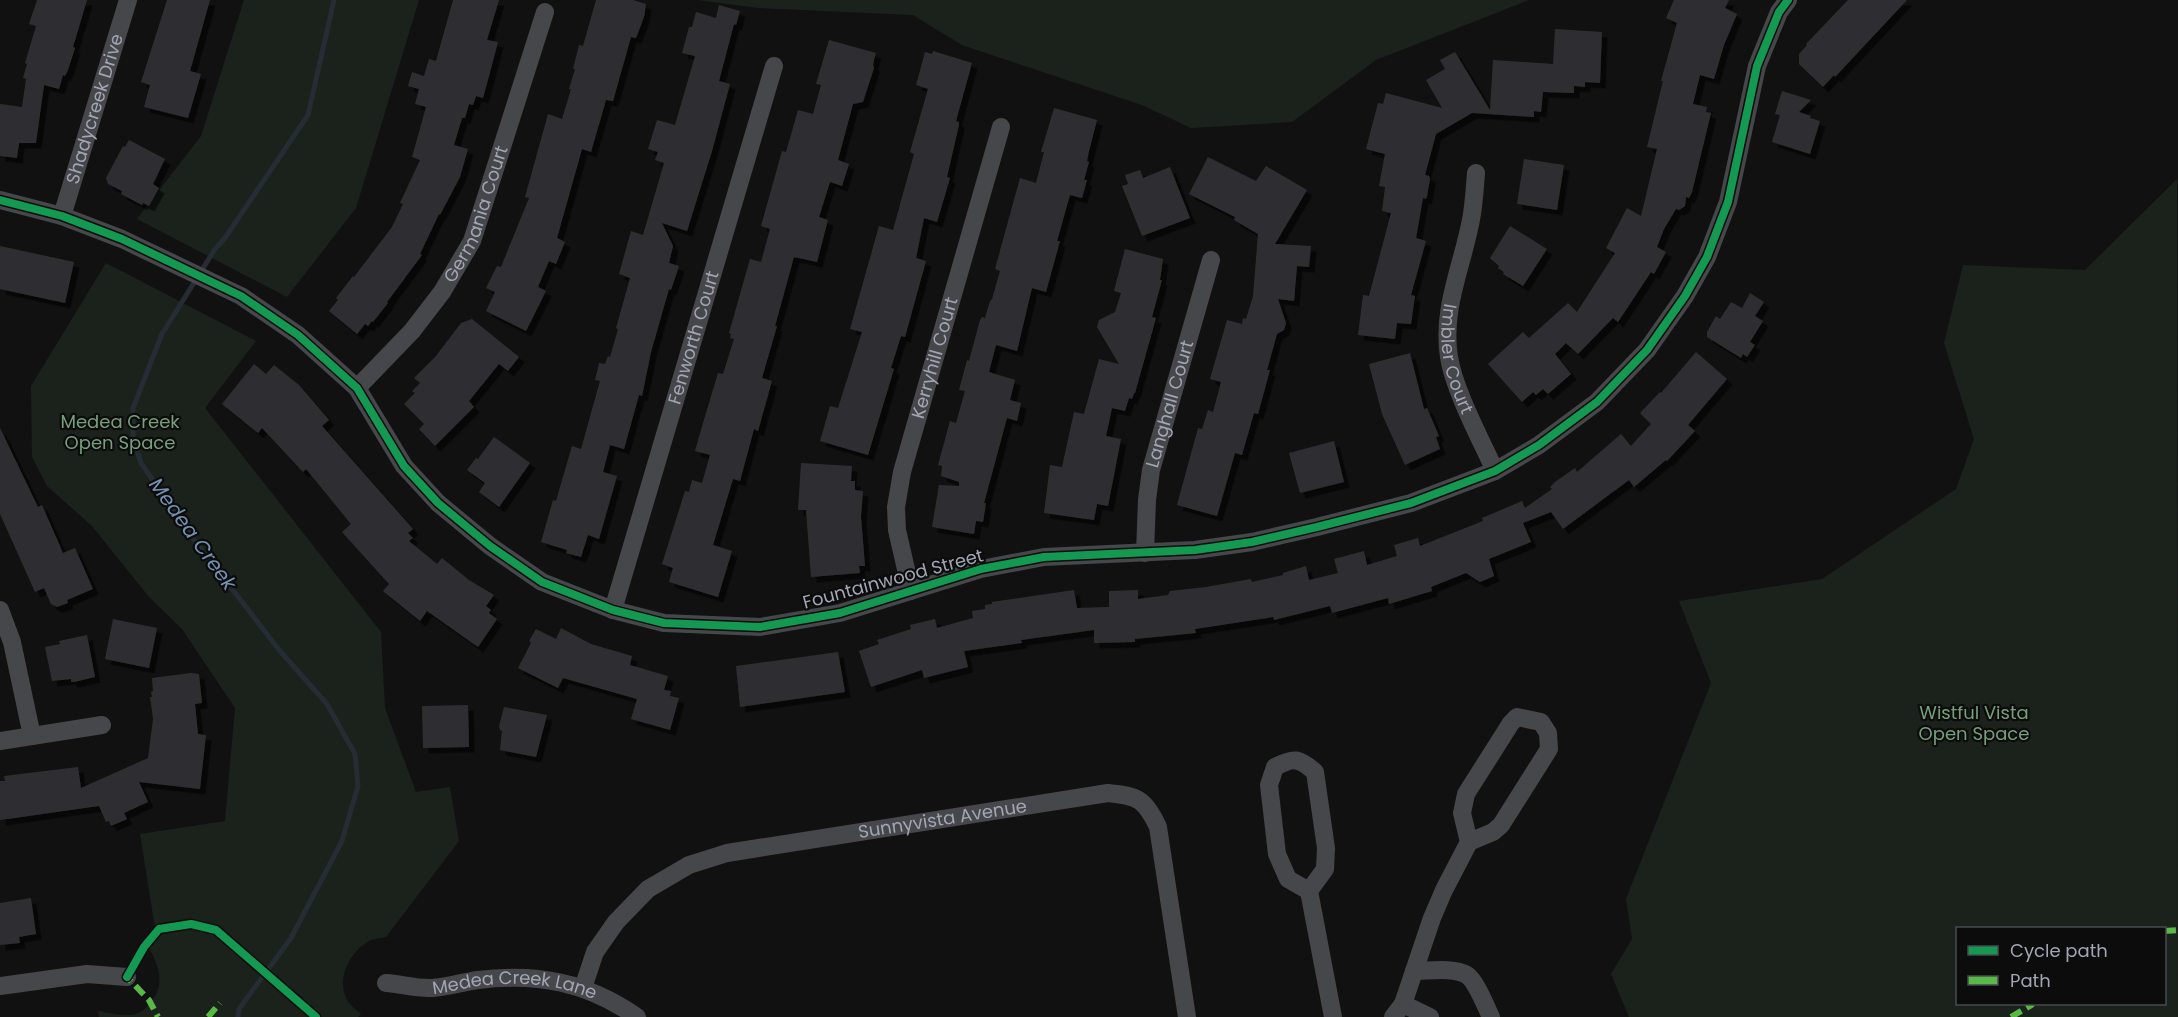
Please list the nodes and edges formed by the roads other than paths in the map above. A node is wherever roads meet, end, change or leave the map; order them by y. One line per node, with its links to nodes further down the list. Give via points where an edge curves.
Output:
1 (128, 0): 8 (street, Shadycreek Drive)
2 (1788, 0): 11 (street, Fountainwood Street, via 1779,12 1757,66 1728,202 1707,257 1684,296 1647,350 1598,402)
3 (545, 12): 10 (street, Germania Court, via 472,241 442,292 412,331)
4 (774, 66): 15 (street, Fenworth Court)
5 (1001, 127): 13 (street, Kerryhill Court, via 902,472 897,530)
6 (1476, 173): 11 (street, Imbler Court, via 1472,215 1446,335 1455,381)
7 (0, 200): 8 (street, Fountainwood Street)
8 (63, 216): 10 (street, Fountainwood Street, via 122,239 241,296 298,335)
9 (1211, 260): 12 (street, Langhall Court, via 1151,470)
10 (357, 388): 15 (street, Fountainwood Street, via 404,466 438,503 542,582)
11 (1495, 471): 12 (street, Fountainwood Street, via 1411,503 1306,530 1252,542)
12 (1145, 553): 13 (street, Fountainwood Street, via 1044,557 981,569)
13 (911, 591): 15 (street, Fountainwood Street, via 840,613 760,627 664,623)
14 (0, 610): 17 (street, via 12,642)
15 (613, 610)
16 (102, 725): 17 (street)
17 (32, 736): 18 (street)
18 (0, 741)
19 (1469, 842): 19 (street, via 1501,825 1549,749 1548,733 1541,722 1517,717 1510,723 1466,794 1462,813); 21 (street, via 1444,890)
20 (1309, 891): 20 (street, via 1288,879 1276,854 1269,785 1275,767 1290,759 1303,761 1315,772 1326,848 1325,870); 29 (street)
21 (1414, 971): 26 (street); 31 (street, via 1457,971 1467,975)
22 (127, 977): 24 (street, via 87,974)
23 (386, 982): 25 (street, Medea Creek Lane, via 431,988 532,977)
24 (0, 986)
25 (583, 988): 27 (street, Medea Creek Lane); 28 (street, Sunnyvista Avenue, via 596,952 616,922 648,889 689,865 727,853 1108,794 1131,795 1149,807 1158,827)
26 (1398, 1010): 30 (street)
27 (637, 1017)
28 (1187, 1017)
29 (1333, 1017)
30 (1430, 1017)
31 (1491, 1017)

